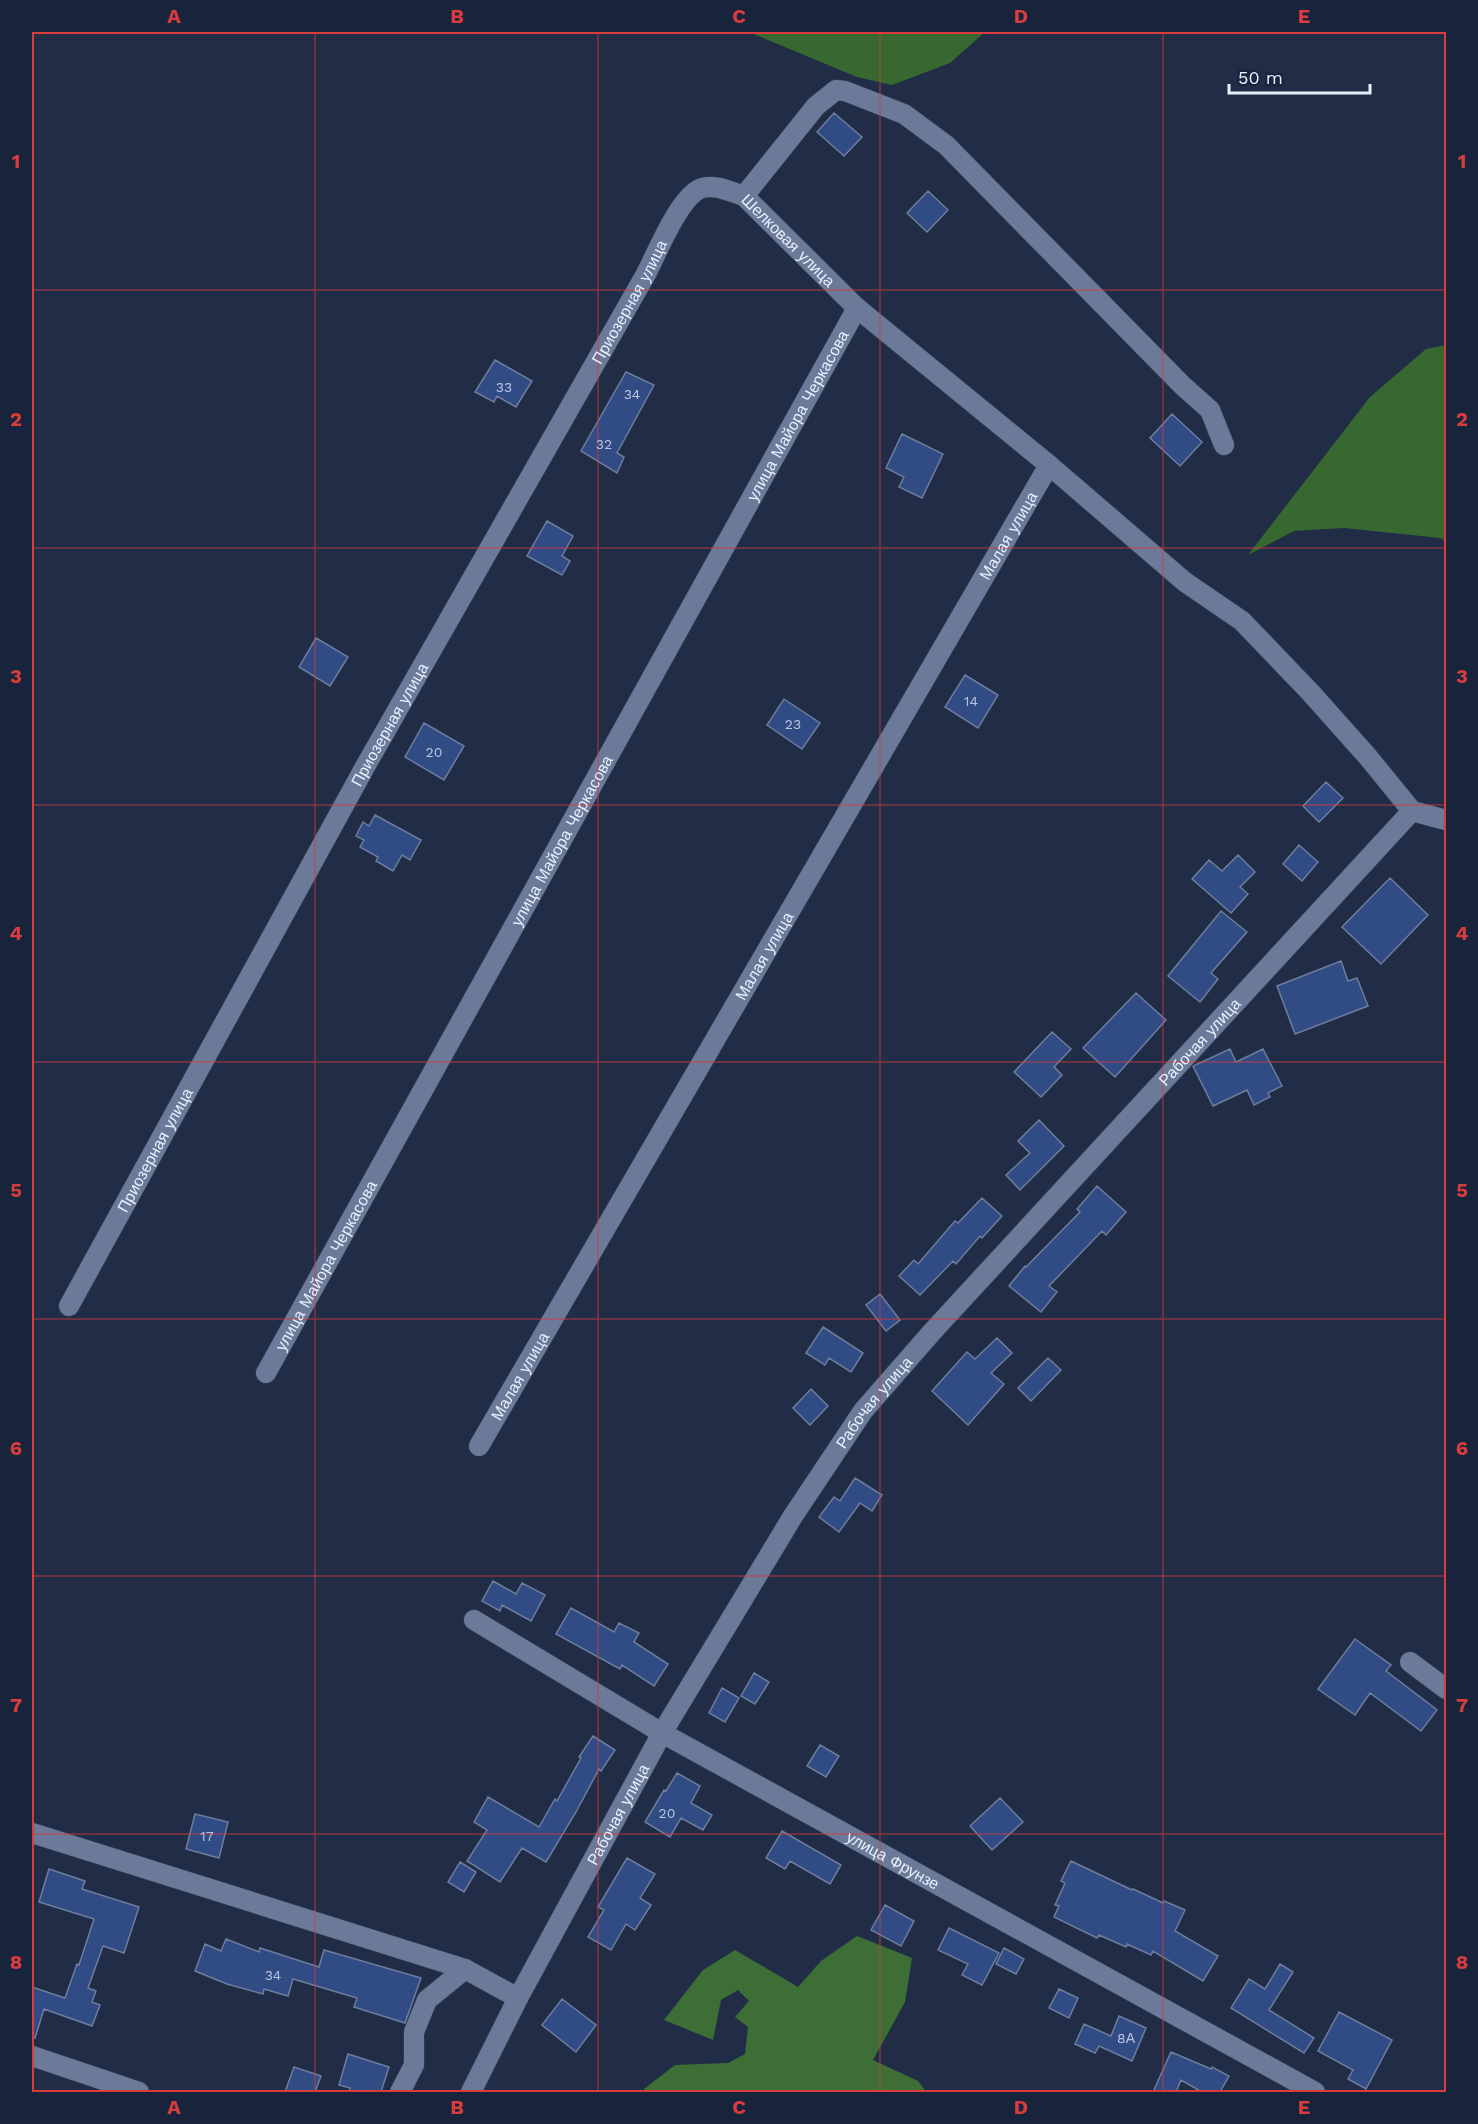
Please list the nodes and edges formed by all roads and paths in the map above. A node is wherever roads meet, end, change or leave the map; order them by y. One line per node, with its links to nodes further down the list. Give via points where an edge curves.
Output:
1 (744, 196): 2 (street, Шелковая улица); 3 (street, Шелковая улица, via 816,106 836,90 904,114 946,145 1210,410); 7 (street, Приозерная улица, via 715,187 700,189 686,200 366,765)
2 (857, 308): 4 (street, Шелковая улица); 8 (street, улица Майора Черкасова)
3 (1224, 445)
4 (1049, 465): 5 (street, Шелковая улица, via 1185,582 1242,621 1311,693); 9 (street, Малая улица)
5 (1412, 811): 6 (street); 13 (street, Рабочая улица, via 863,1411 793,1516)
6 (1446, 819)
7 (69, 1306)
8 (266, 1373)
9 (479, 1446)
10 (474, 1620): 13 (street, улица Фрунзе)
11 (1410, 1662): 12 (street)
12 (1446, 1689)
13 (662, 1733): 16 (street, Рабочая улица); 21 (street, улица Фрунзе)
14 (32, 1833): 15 (street)
15 (465, 1969): 16 (street); 19 (street, via 427,2000 414,2032 414,2065)
16 (518, 1998): 20 (street, Рабочая улица)
17 (32, 2056): 18 (street)
18 (140, 2092)
19 (400, 2092)
20 (471, 2092)
21 (1315, 2092)

